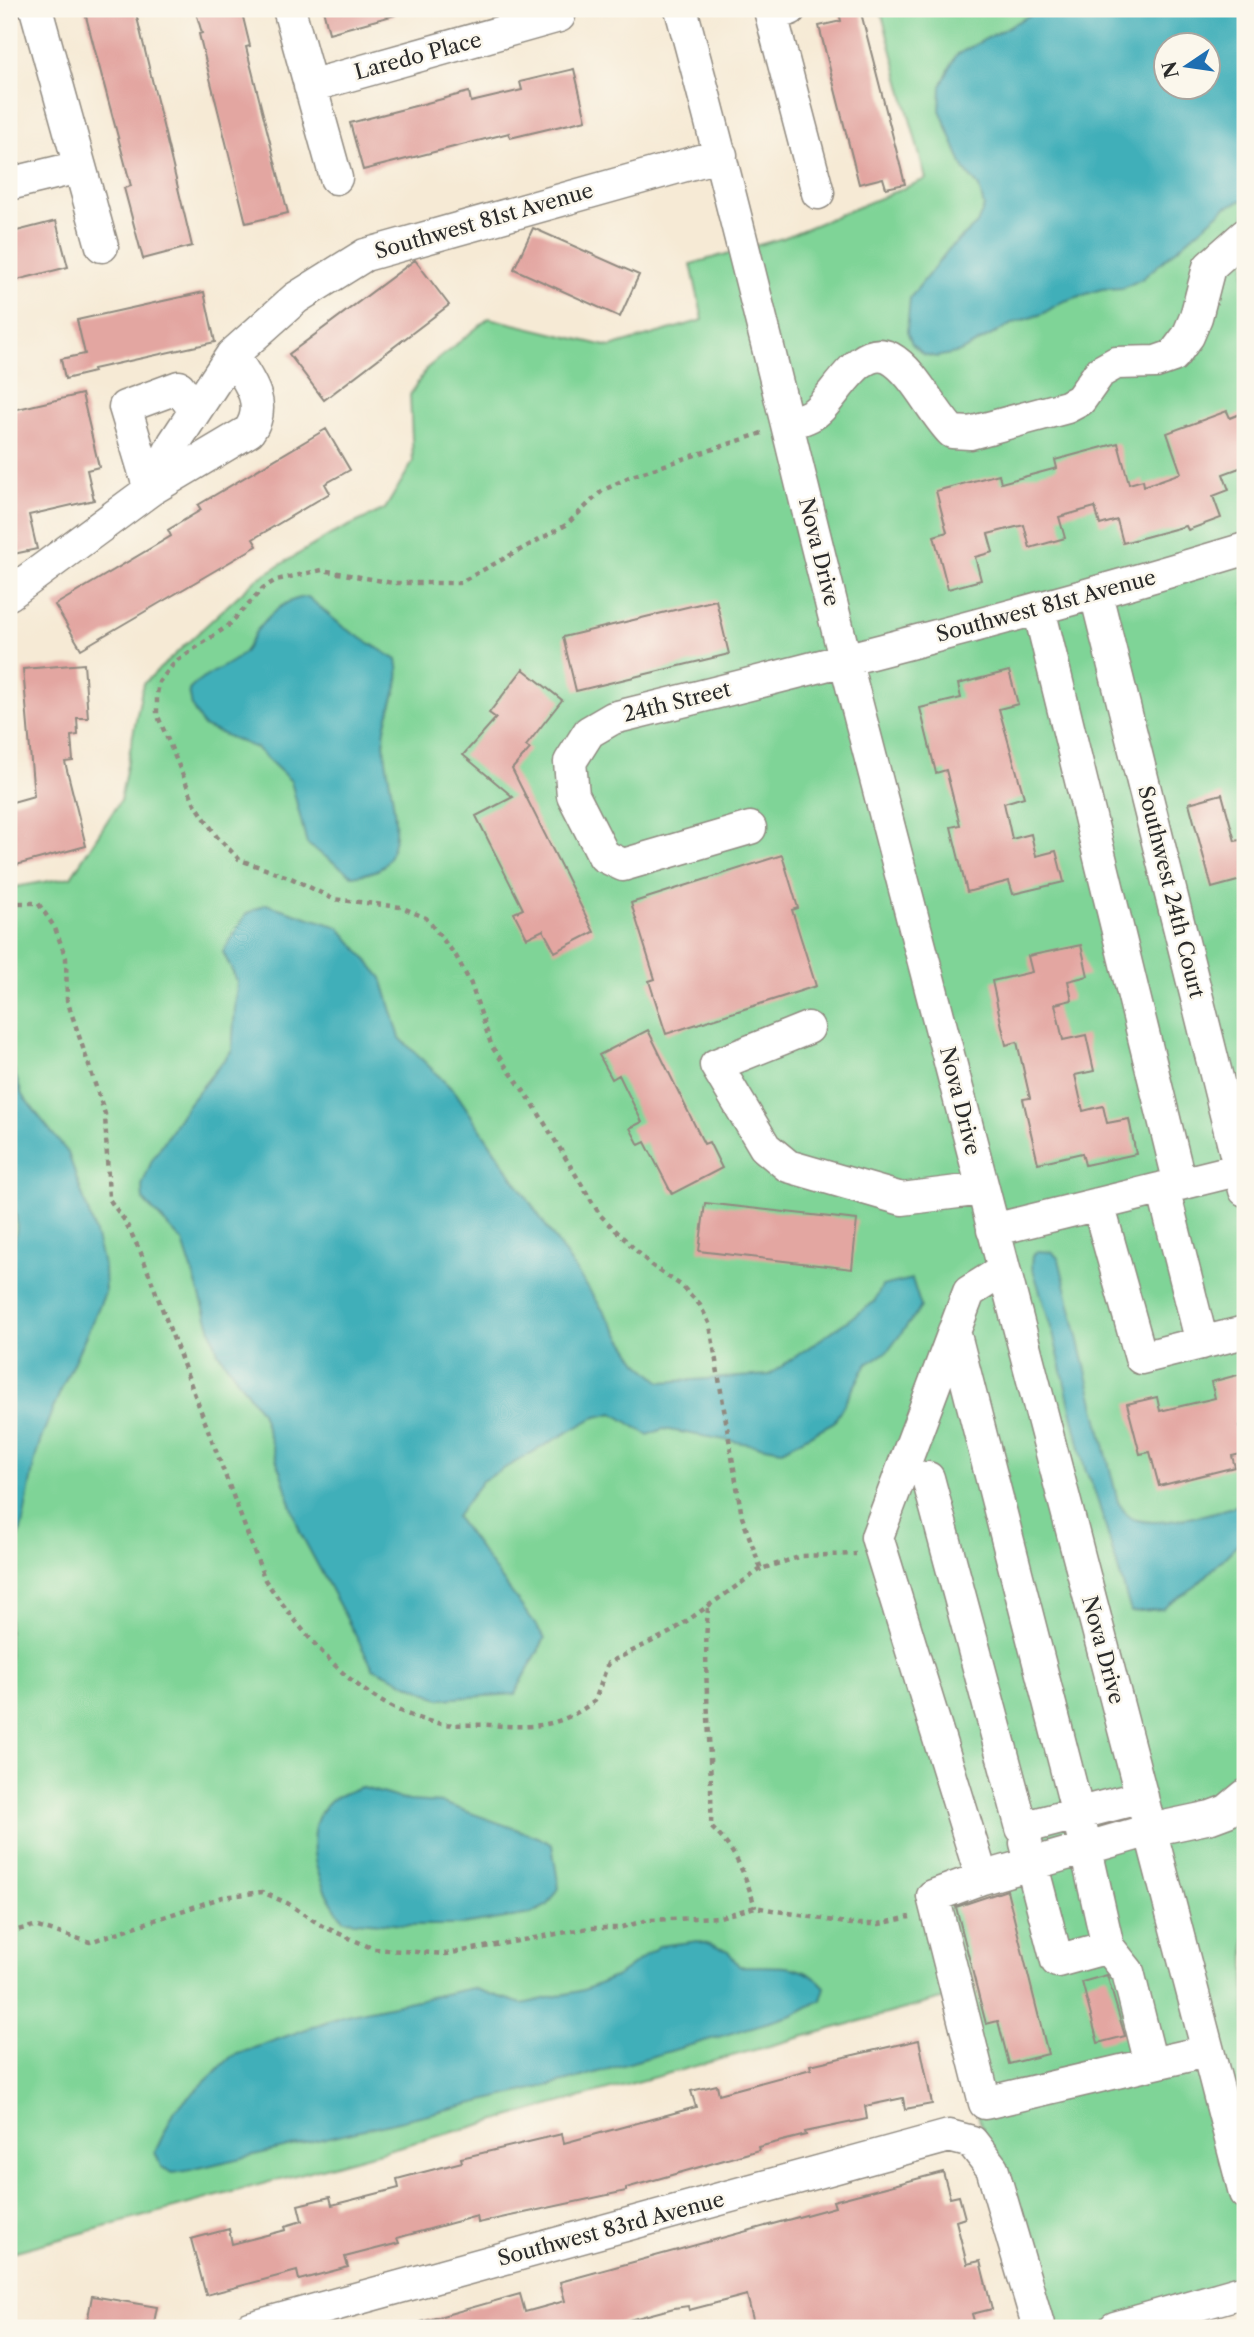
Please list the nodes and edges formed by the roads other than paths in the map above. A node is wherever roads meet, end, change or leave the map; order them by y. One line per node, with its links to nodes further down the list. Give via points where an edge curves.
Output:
1 (36, 9): 8 (street)
2 (289, 9): 6 (street)
3 (557, 9): 6 (street, Laredo Place, via 559,16)
4 (681, 9): 7 (street, Nova Drive)
5 (790, 9): 11 (street, via 771,14)
6 (310, 86): 9 (street)
7 (721, 155): 14 (street, Southwest 81st Avenue, via 365,255 296,298); 16 (street, Nova Drive)
8 (79, 167): 10 (street); 13 (street)
9 (336, 178)
10 (9, 184)
11 (818, 192)
12 (1245, 235): 16 (street, via 1209,267 1188,337 1173,356 1156,362 1116,363 1100,372 1080,400 1067,407 970,433 952,432 912,380 890,358 877,355 864,360 813,414)
13 (102, 246)
14 (232, 355): 15 (street, Southwest 81st Avenue); 17 (street, via 255,392 257,421)
15 (195, 411): 17 (street, Southwest 81st Avenue); 17 (street, via 179,387 125,407)
16 (778, 428): 22 (street, Nova Drive)
17 (150, 490): 19 (street, Southwest 81st Avenue)
18 (1245, 550): 20 (street, Southwest 81st Avenue)
19 (9, 594)
20 (1096, 594): 21 (street, Southwest 81st Avenue); 25 (street, Southwest 24th Court)
21 (1039, 609): 22 (street, Southwest 81st Avenue); 26 (street)
22 (846, 661): 23 (street, 24th Street, via 613,718 589,732 570,762 573,795 604,856 622,865); 27 (street, Nova Drive)
23 (750, 828)
24 (807, 1028): 27 (street, via 716,1065 765,1147 788,1166 902,1199)
25 (1244, 1176): 26 (street)
26 (1172, 1186): 28 (street); 33 (street)
27 (982, 1189): 29 (street, Nova Drive)
28 (1098, 1204): 29 (street); 33 (street, via 1141,1358)
29 (993, 1230): 30 (street, Nova Drive)
30 (1004, 1270): 31 (street, via 969,1292); 35 (street, Nova Drive)
31 (954, 1331): 37 (street); 42 (street, via 877,1537)
32 (1245, 1332): 33 (street)
33 (1202, 1343)
34 (928, 1478): 38 (street)
35 (1142, 1797): 37 (street); 39 (street, Nova Drive)
36 (1239, 1807): 39 (street)
37 (1078, 1814): 38 (street); 40 (street)
38 (1022, 1828): 41 (street)
39 (1150, 1830): 40 (street); 44 (street, Nova Drive)
40 (1087, 1850): 41 (street); 43 (street)
41 (1031, 1864): 42 (street); 43 (street, via 1057,1961)
42 (982, 1878): 45 (street, via 933,1896 985,2102)
43 (1108, 1947): 45 (street, via 1128,1972)
44 (1208, 2051): 45 (street); 46 (street, Nova Drive)
45 (1151, 2064)
46 (1245, 2193)
47 (1245, 2291): 50 (street)
48 (250, 2328): 49 (street, Southwest 83rd Avenue, via 949,2136 972,2142 992,2168)
49 (1039, 2328)
50 (1115, 2328)

